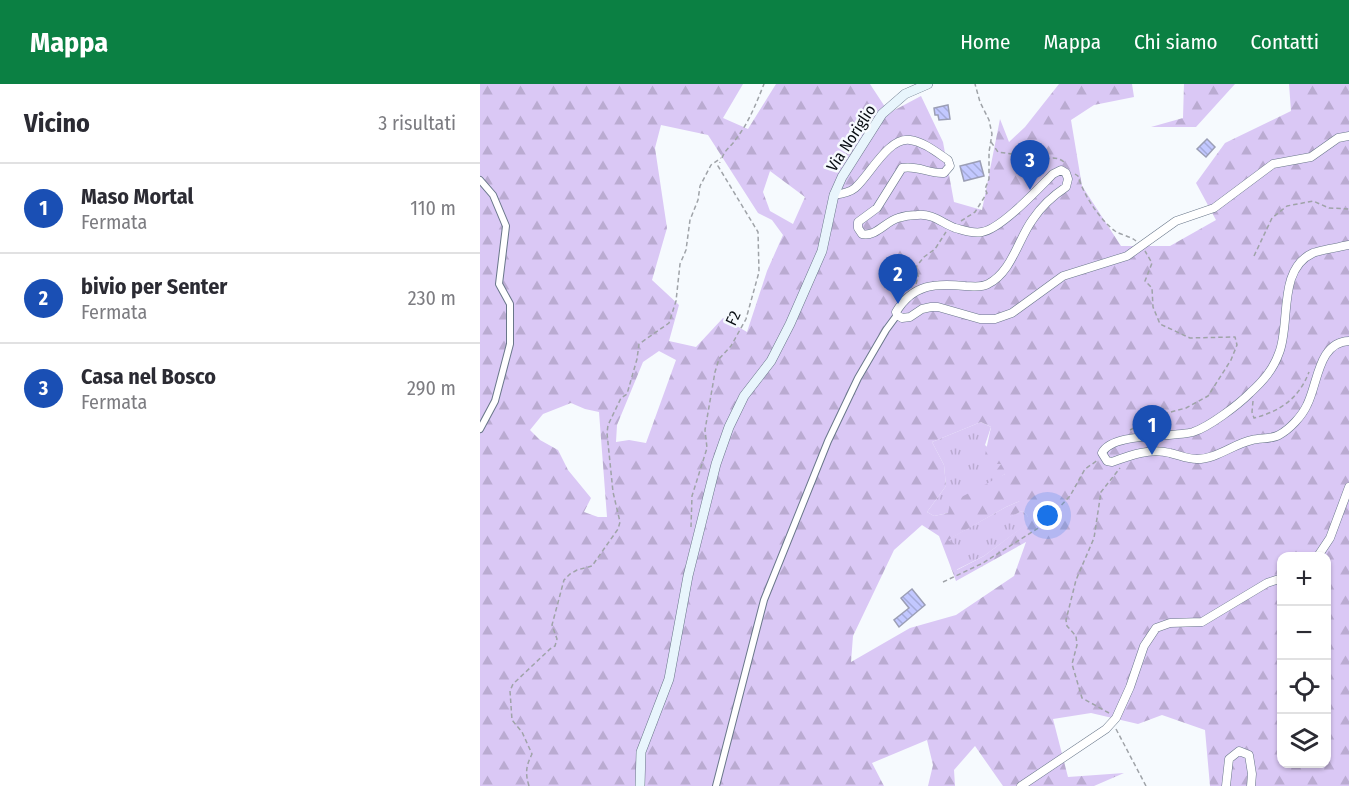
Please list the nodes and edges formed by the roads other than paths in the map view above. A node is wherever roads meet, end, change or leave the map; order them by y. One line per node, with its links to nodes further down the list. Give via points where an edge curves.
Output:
1 (928, 84): 4 (main road, Via Noriglio, via 905,94 882,114)
2 (1349, 136): 6 (street, via 1338,138 1311,157 1273,164 1214,208 1176,221 1127,256 1063,276 1012,313 980,320 938,307 922,309 910,317)
3 (480, 180): 8 (street, via 493,195 506,226 499,284 510,304 510,344 495,401)
4 (834, 195): 6 (street, via 855,188 896,143 909,140 948,159 950,166 944,173 912,166 902,168 877,207 858,222 862,234 868,235 898,218 920,214 965,231 982,232 996,226 1053,174 1061,170 1066,173 1066,187 1032,219 1015,254 988,284 930,285 912,293 901,303); 12 (main road, Via Noriglio, via 822,250 805,291 771,361 744,396 716,464 688,576 669,679 641,752)
5 (1349, 245): 7 (street, via 1314,253 1301,262 1289,288 1280,351 1267,377 1232,408 1193,432 1113,443 1104,448 1104,458 1112,462 1151,451 1205,458 1250,440 1278,435 1307,407 1321,362 1336,344)
6 (897, 315): 13 (street, via 858,378 828,441 764,600)
7 (1349, 341)
8 (480, 429)
9 (1349, 487): 10 (street, via 1330,538)
10 (1320, 552)
11 (1277, 580): 14 (street, via 1202,621 1156,628 1144,646 1116,718 1106,729)
12 (640, 786)
13 (716, 786)
14 (1021, 786)
15 (1226, 786): 16 (street, via 1229,759 1239,751 1249,755)
16 (1251, 786)

